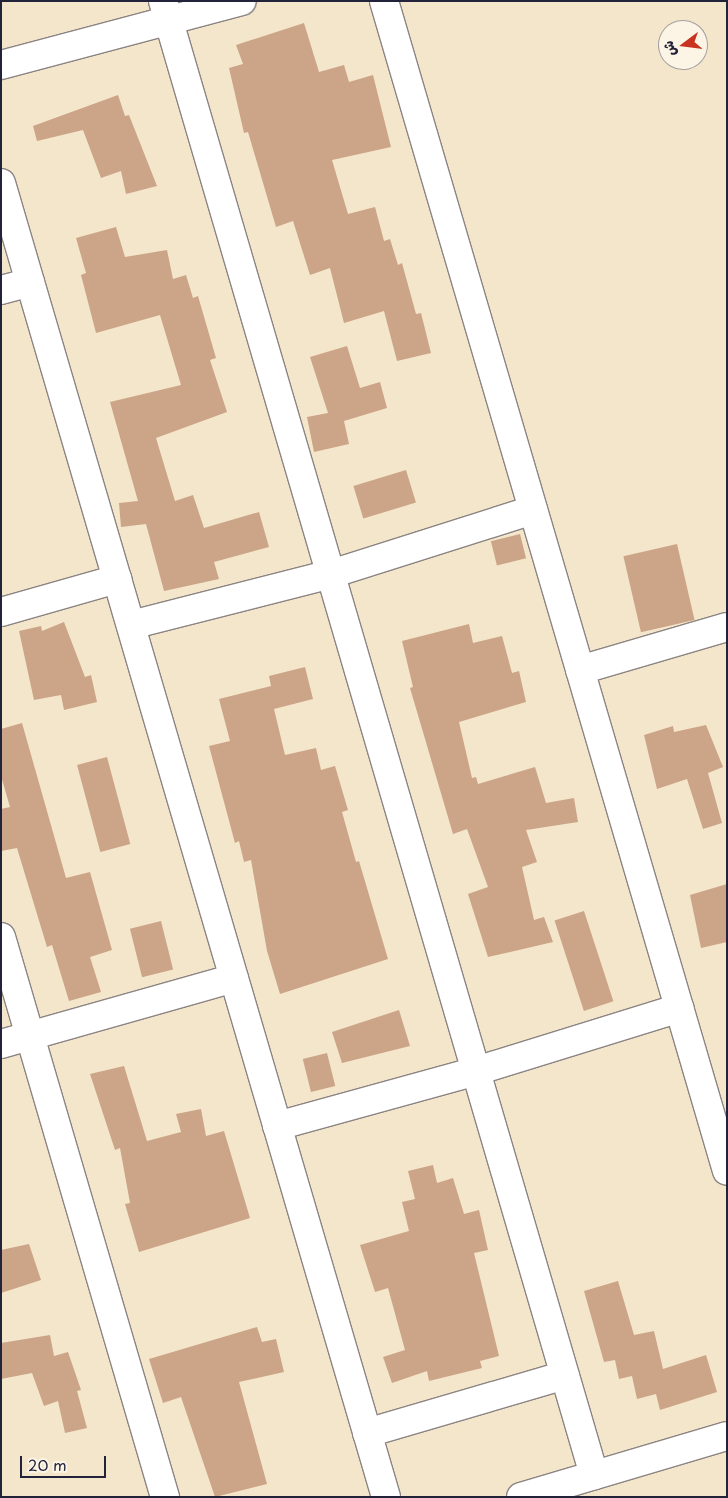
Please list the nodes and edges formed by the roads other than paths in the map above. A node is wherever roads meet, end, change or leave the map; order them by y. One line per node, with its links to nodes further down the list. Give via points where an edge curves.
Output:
1 (242, 1): 3 (street)
2 (384, 1): 8 (street)
3 (166, 11): 4 (street); 9 (street)
4 (1, 64)
5 (1, 183): 6 (street)
6 (30, 282): 7 (street); 10 (street)
7 (1, 290)
8 (533, 510): 9 (street); 14 (street)
9 (331, 574): 12 (street); 20 (street)
10 (117, 578): 11 (street); 12 (street)
11 (1, 612)
12 (131, 625): 16 (street)
13 (727, 627): 14 (street)
14 (580, 670): 17 (street)
15 (1, 938): 18 (street)
16 (234, 978): 18 (street); 22 (street)
17 (679, 1008): 20 (street); 21 (street)
18 (30, 1036): 19 (street); 28 (street)
19 (1, 1044)
20 (476, 1072): 22 (street); 24 (street)
21 (718, 1112): 23 (street)
22 (277, 1126): 25 (street)
23 (727, 1171)
24 (565, 1375): 25 (street); 27 (street)
25 (367, 1433): 29 (street)
26 (727, 1436): 27 (street)
27 (594, 1476): 30 (street)
28 (165, 1497)
29 (386, 1497)
30 (521, 1497)

